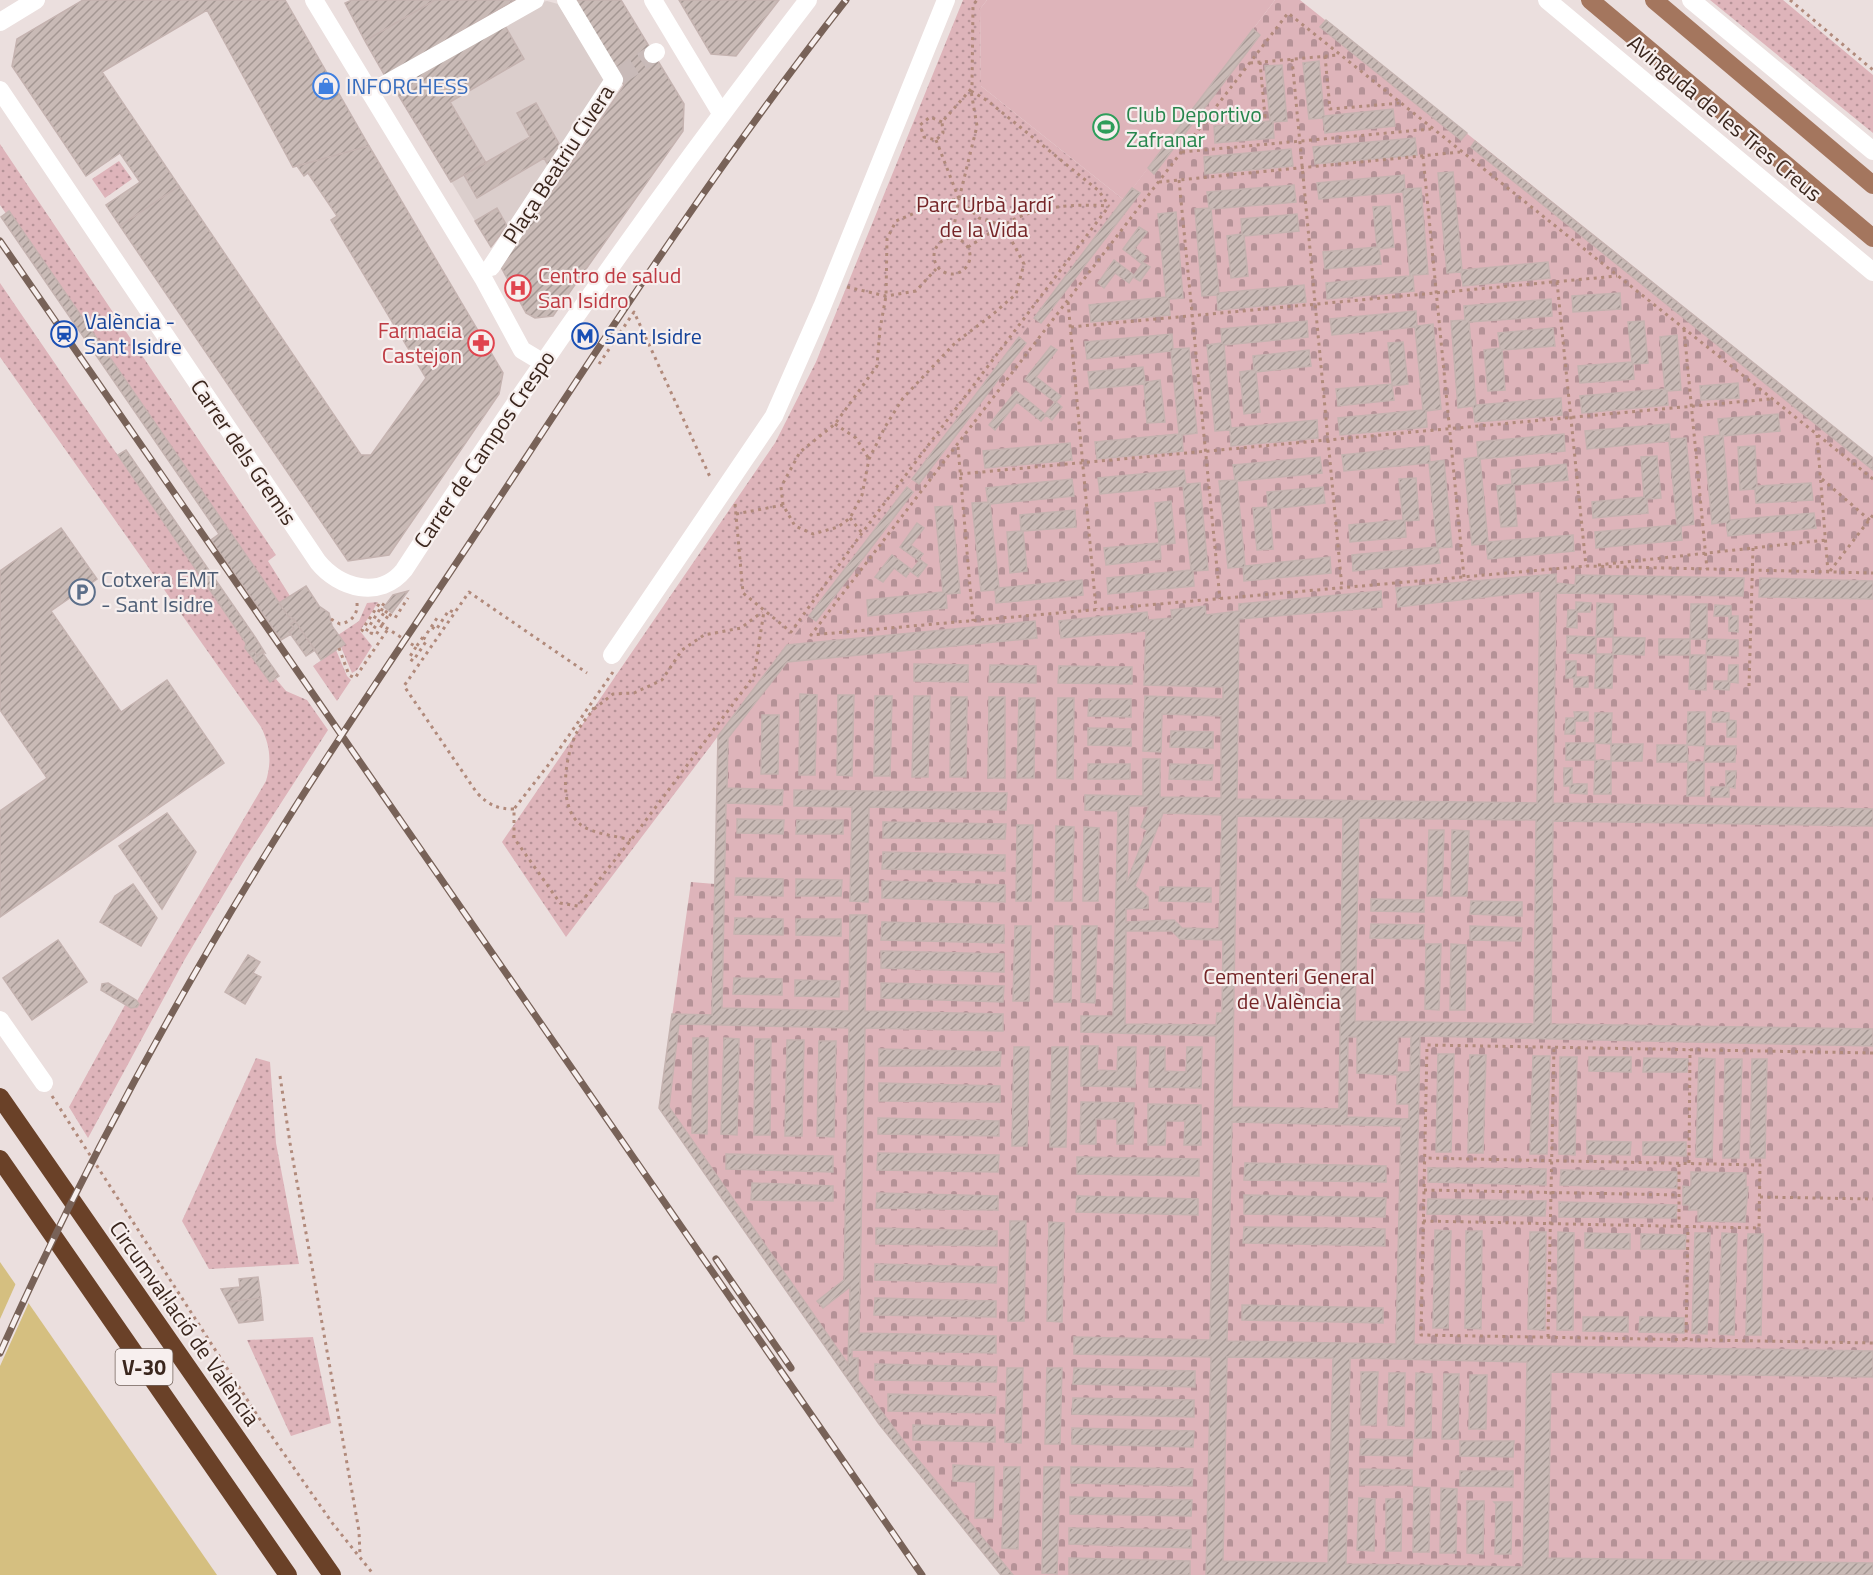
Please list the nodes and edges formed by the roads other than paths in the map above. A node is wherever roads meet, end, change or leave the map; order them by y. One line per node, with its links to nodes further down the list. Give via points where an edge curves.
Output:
1 (36, 0): 12 (street)
2 (314, 0): 21 (street, via 483,278 522,350)
3 (535, 0): 13 (street)
4 (566, 0): 19 (street, Plaça Beatriu Civera, via 616,78)
5 (653, 0): 15 (street)
6 (808, 0): 15 (street, Carrer de Campos Crespo)
7 (946, 0): 23 (street, via 822,308 774,416)
8 (1547, 0): 20 (street, Avinguda de les Tres Creus)
9 (1590, 0): 18 (main road, Avinguda de les Tres Creus)
10 (1654, 0): 17 (main road, Avinguda de les Tres Creus)
11 (1691, 0): 16 (street)
12 (0, 22)
13 (382, 86)
14 (0, 90): 22 (street, Carrer dels Gremis, via 318,562)
15 (721, 113): 21 (street, Carrer de Campos Crespo)
16 (1873, 151)
17 (1873, 185)
18 (1873, 238)
19 (491, 267)
20 (1873, 272)
21 (542, 362): 22 (street, Carrer de Campos Crespo, via 400,574)
22 (360, 596)
23 (612, 655)
24 (0, 1020): 25 (street)
25 (44, 1083)
26 (0, 1097): 29 (highway, Circumval·lació de València / V-30)
27 (0, 1159): 28 (highway, V-30)
28 (288, 1575)
29 (332, 1575)

